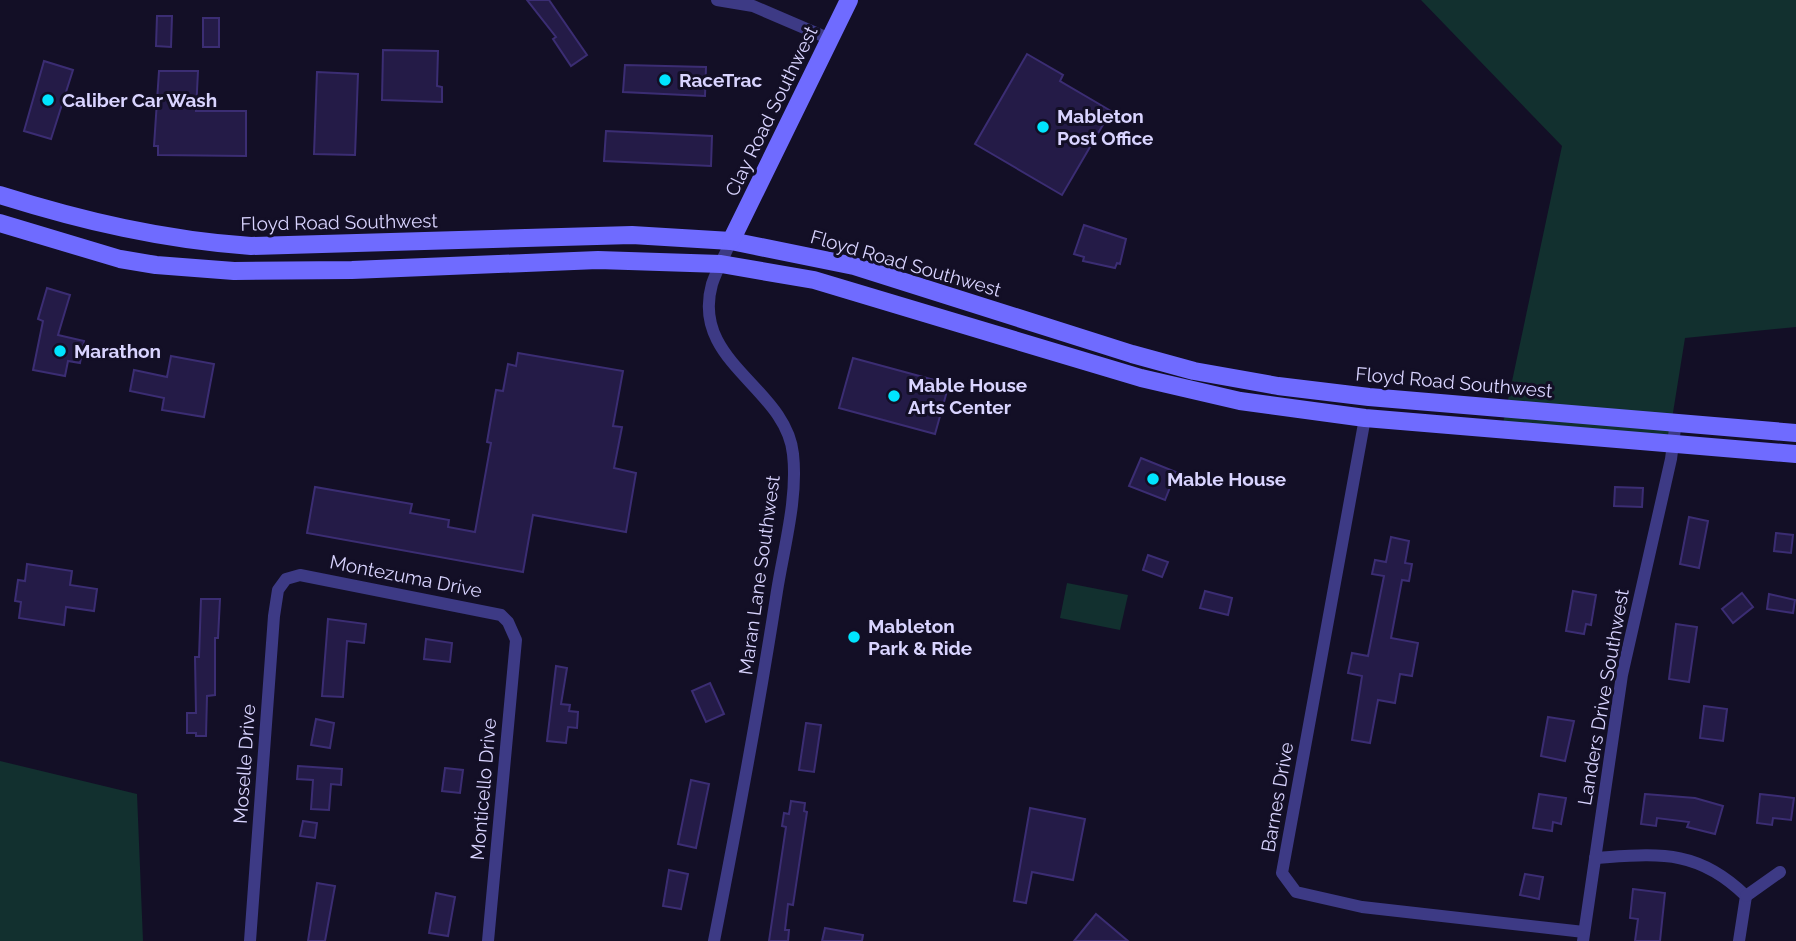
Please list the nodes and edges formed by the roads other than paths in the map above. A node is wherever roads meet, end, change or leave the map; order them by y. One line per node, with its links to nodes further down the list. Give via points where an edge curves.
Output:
1 (717, 0): 3 (street, via 753,6)
2 (849, 0): 3 (main road, Clay Road Southwest)
3 (830, 39): 6 (main road, Clay Road Southwest)
4 (0, 195): 6 (main road, Floyd Road Southwest, via 117,229 251,246 632,235)
5 (0, 223): 7 (main road, via 120,259 234,271 598,260)
6 (732, 241): 7 (street, Maran Lane Southwest); 9 (main road, Floyd Road Southwest, via 854,266 1194,371 1369,397)
7 (721, 264): 8 (main road, via 814,280 1069,358 1195,391); 21 (street, Maran Lane Southwest, via 710,303 719,345 733,367 778,411 789,433 793,486 758,718)
8 (1365, 418): 11 (main road); 18 (street, Barnes Drive, via 1282,873 1296,892 1362,907)
9 (1676, 421): 10 (main road, Floyd Road Southwest); 11 (street, Landers Drive Southwest)
10 (1796, 433)
11 (1674, 443): 12 (main road); 15 (street, Landers Drive Southwest, via 1622,675)
12 (1796, 454)
13 (278, 590): 14 (street, Montezuma Drive, via 286,579 300,575 501,615); 19 (street, Moselle Drive)
14 (516, 640): 20 (street, Monticello Drive)
15 (1595, 858): 17 (street, via 1671,855 1695,860 1726,876); 18 (street, Landers Drive Southwest)
16 (1780, 872): 17 (street)
17 (1746, 896): 22 (street)
18 (1584, 936)
19 (250, 941)
20 (488, 941)
21 (714, 941)
22 (1739, 941)

